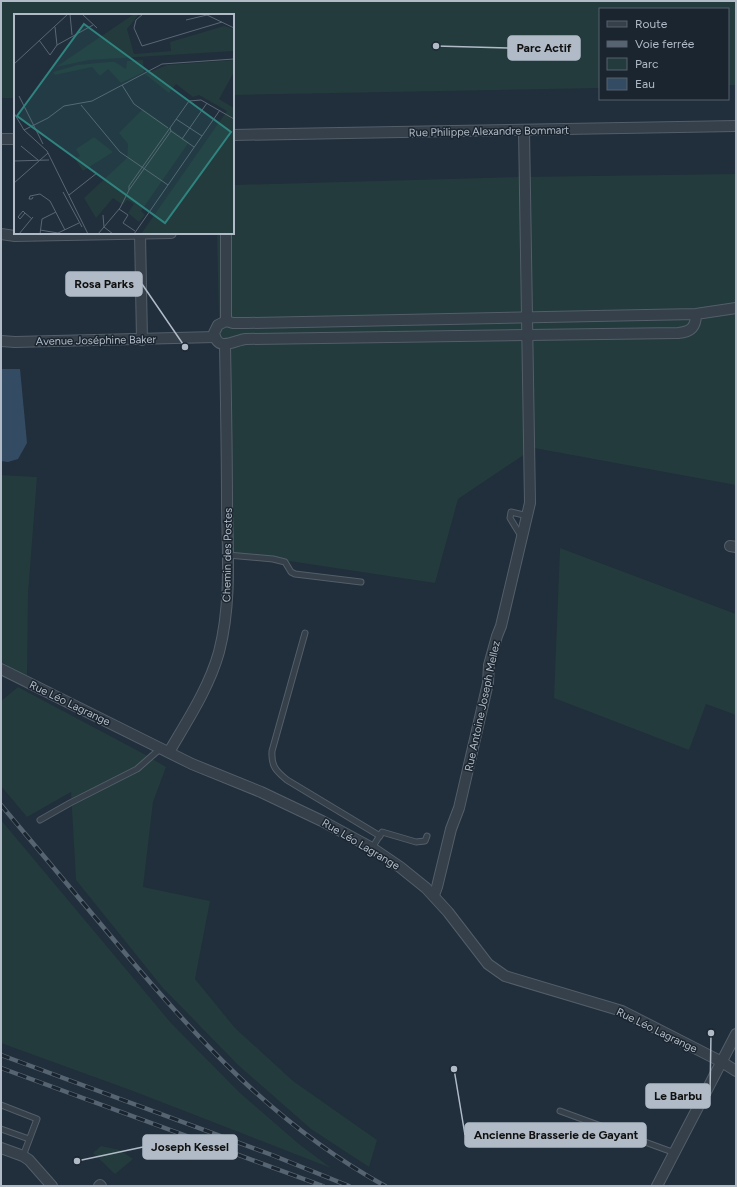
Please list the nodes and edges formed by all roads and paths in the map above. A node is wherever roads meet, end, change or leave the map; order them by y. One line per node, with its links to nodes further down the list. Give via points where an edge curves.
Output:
1 (736, 126): 2 (street, Rue Philippe Alexandre Bommart)
2 (524, 130): 3 (street, Rue Philippe Alexandre Bommart); 12 (street, Rue Antoine Joseph Mellez)
3 (238, 135)
4 (1, 139): 5 (street)
5 (14, 139)
6 (1, 234): 7 (street)
7 (98, 234)
8 (140, 234): 16 (street)
9 (226, 234): 13 (street)
10 (736, 308): 11 (street)
11 (696, 314): 12 (street); 14 (street, via 693,328 681,332)
12 (527, 318): 13 (street); 14 (street, Rue Antoine Joseph Mellez)
13 (229, 322): 15 (street, via 221,322 217,326); 18 (street, via 236,326 238,331)
14 (527, 334): 18 (street); 20 (street, Rue Antoine Joseph Mellez, via 530,499)
15 (215, 337): 16 (street, Avenue Joséphine Baker); 19 (street)
16 (142, 340): 17 (street, Avenue Joséphine Baker)
17 (1, 341)
18 (235, 341): 19 (street)
19 (225, 345): 22 (street, Chemin des Postes)
20 (528, 516): 21 (street, Rue Antoine Joseph Mellez); 21 (lane, via 512,512 510,518)
21 (522, 538): 31 (street, Rue Antoine Joseph Mellez, via 489,665 488,683 459,808)
22 (228, 555): 23 (lane, via 285,562 295,574); 26 (street, Chemin des Postes, via 225,616 218,653 196,706)
23 (361, 582)
24 (305, 633): 28 (lane, via 272,751 271,758 275,770 287,780)
25 (1, 669): 26 (street, Rue Léo Lagrange)
26 (165, 750): 27 (lane, via 138,769); 30 (street, Rue Léo Lagrange, via 290,805)
27 (40, 820)
28 (380, 836): 29 (lane, via 382,832 416,842 425,841); 30 (lane)
29 (427, 836)
30 (372, 848): 31 (street, Rue Léo Lagrange)
31 (434, 895): 33 (street, Rue Léo Lagrange, via 488,964 510,979 628,1014)
32 (736, 1034): 33 (street)
33 (722, 1062): 34 (street, Rue Léo Lagrange); 40 (street)
34 (736, 1071)
35 (1, 1105): 38 (lane, via 37,1119)
36 (560, 1111): 40 (lane)
37 (1, 1129): 38 (lane)
38 (29, 1139): 41 (lane)
39 (1, 1148): 41 (street)
40 (675, 1153): 43 (street)
41 (23, 1156): 42 (street)
42 (52, 1186)
43 (657, 1186)

